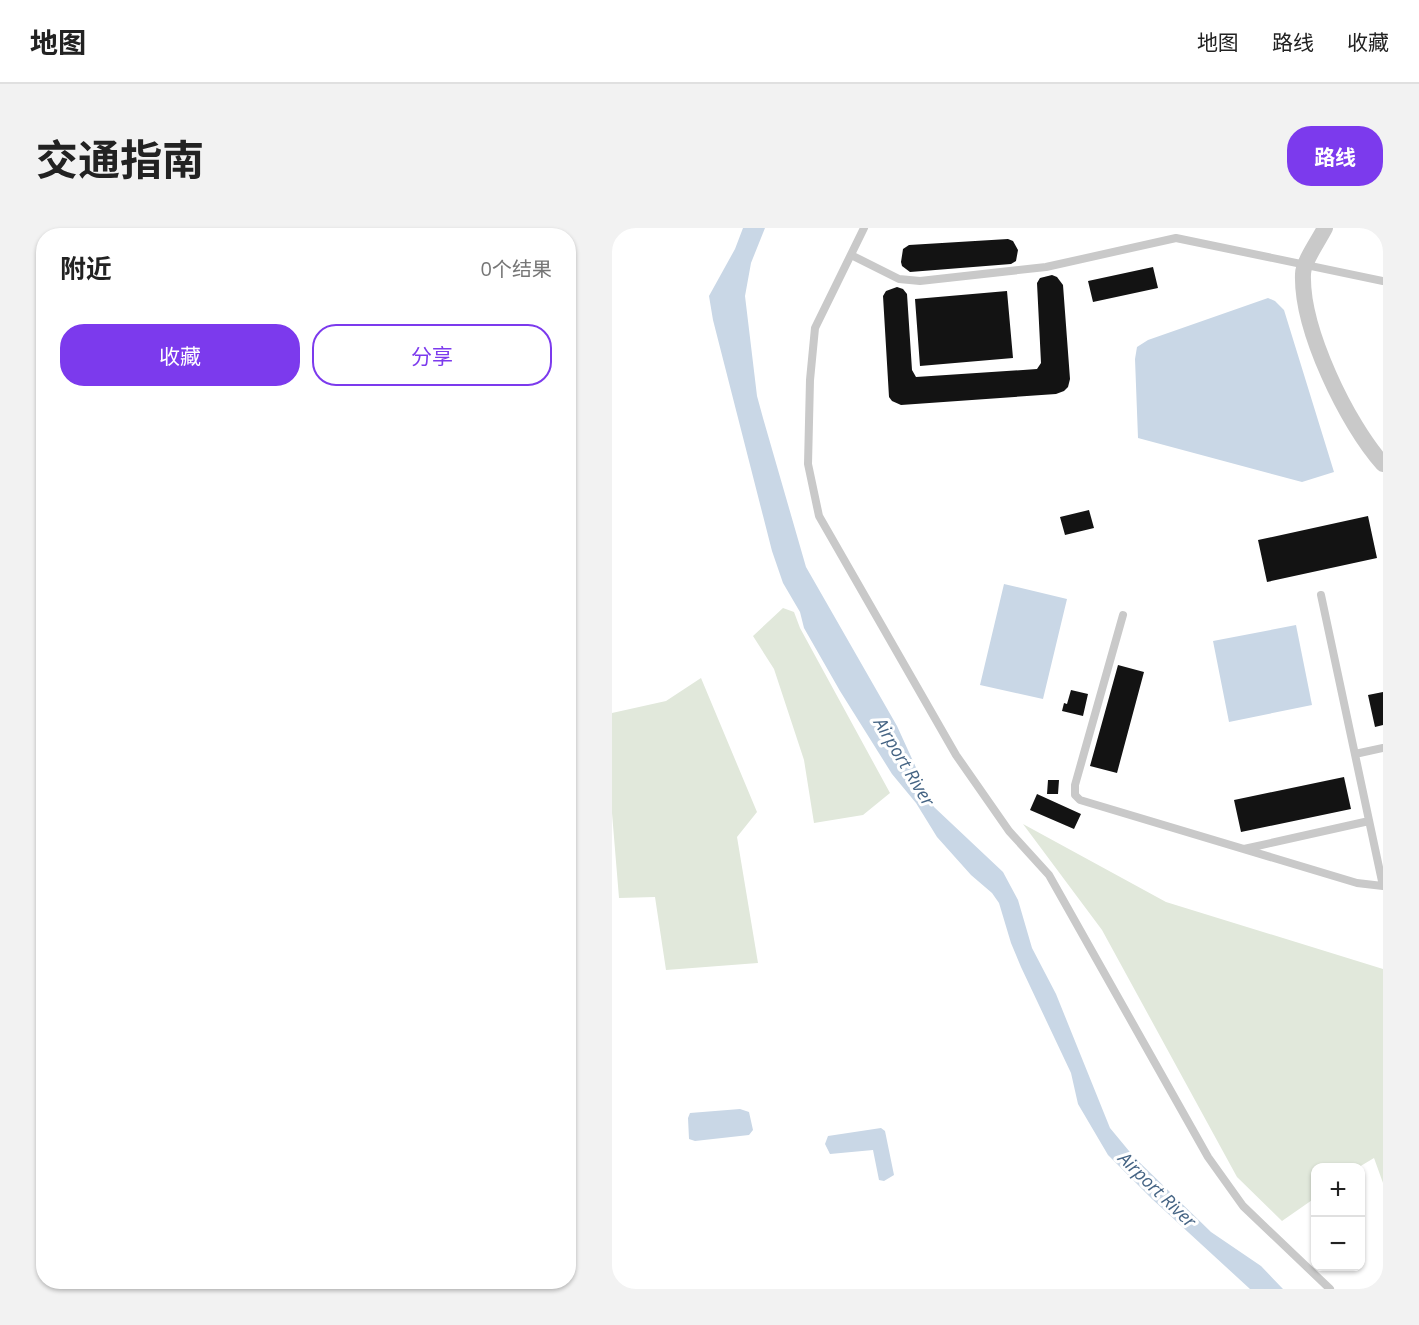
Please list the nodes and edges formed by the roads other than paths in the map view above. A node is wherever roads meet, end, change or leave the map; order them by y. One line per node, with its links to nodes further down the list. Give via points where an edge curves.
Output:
1 (864, 228): 3 (lane)
2 (1325, 228): 4 (street)
3 (851, 255): 4 (lane, via 899,279 920,281 1046,267 1176,238); 14 (lane, via 814,328 808,464 819,516 956,755 1009,831 1049,874 1208,1157 1243,1206)
4 (1305, 265): 5 (lane); 6 (street, via 1306,307 1322,360 1344,408)
5 (1383, 281)
6 (1383, 464)
7 (1321, 595): 10 (lane)
8 (1123, 615): 12 (lane, via 1075,795 1080,800)
9 (1383, 748): 10 (lane)
10 (1355, 754): 11 (lane)
11 (1369, 821): 12 (lane); 13 (lane)
12 (1243, 849): 13 (lane, via 1357,883)
13 (1383, 886)
14 (1330, 1289)

